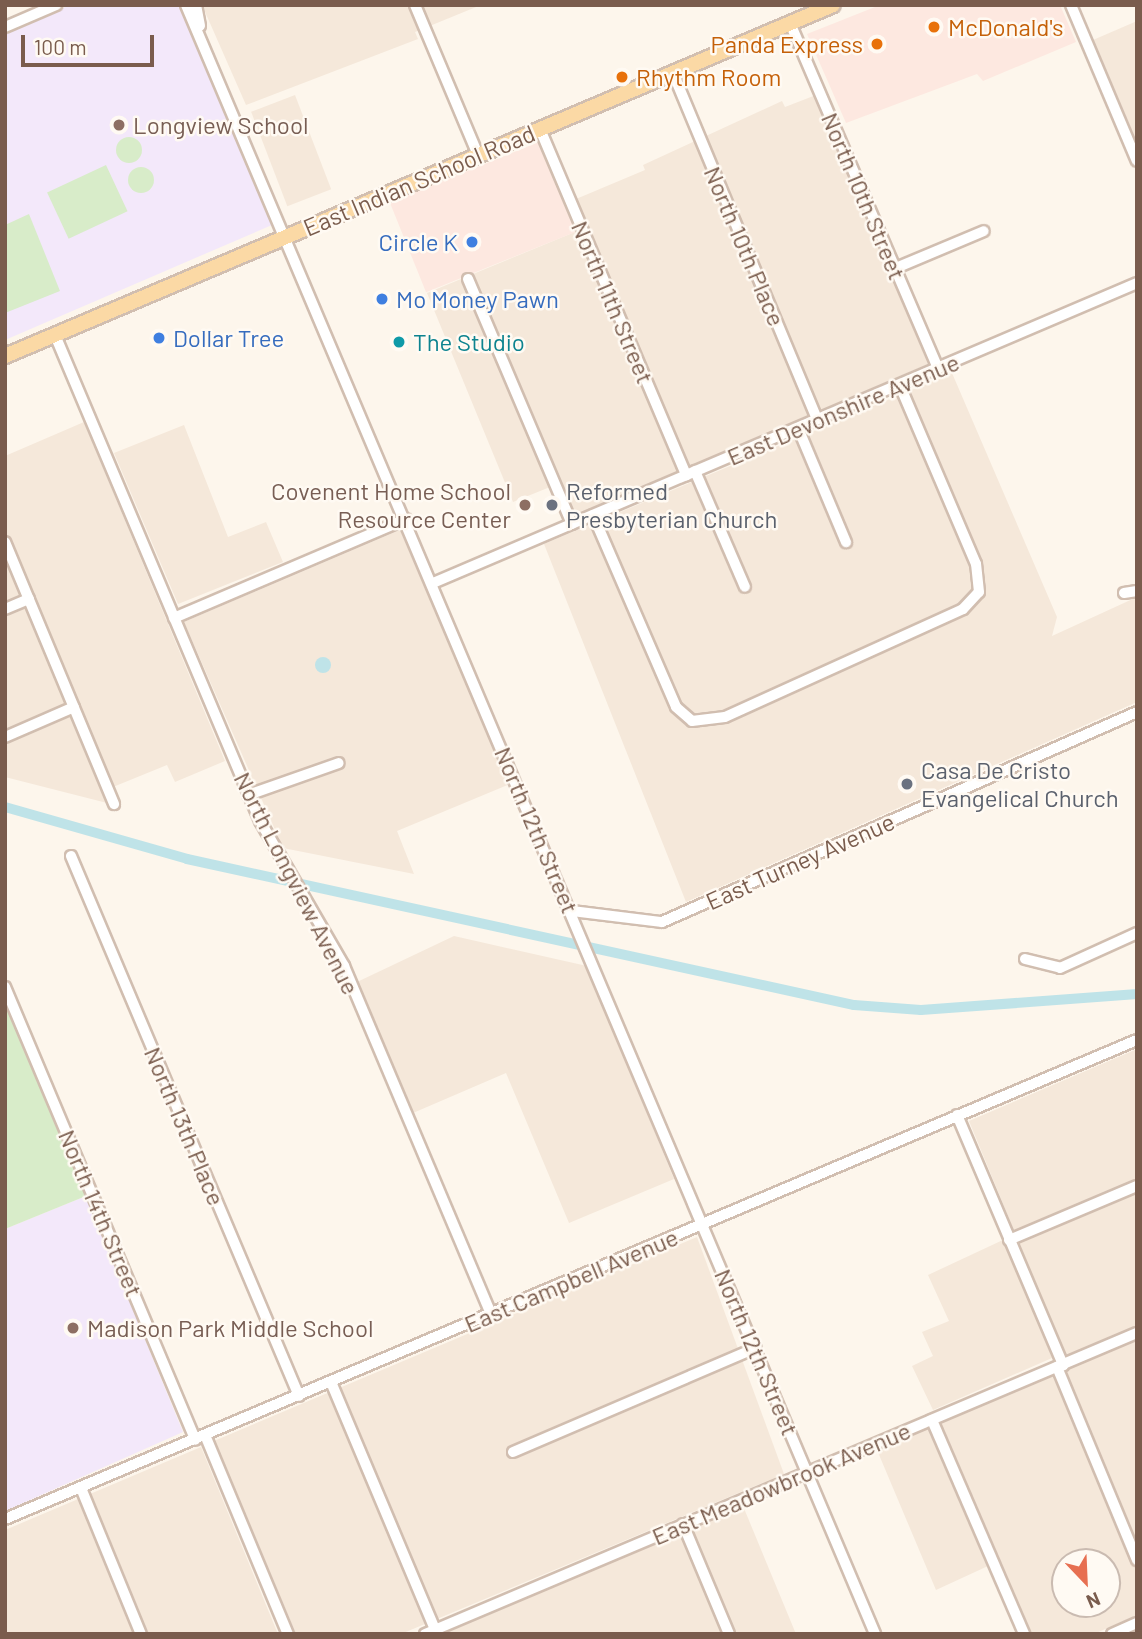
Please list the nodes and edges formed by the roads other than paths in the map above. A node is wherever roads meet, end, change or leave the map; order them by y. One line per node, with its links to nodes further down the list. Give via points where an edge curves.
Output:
1 (56, 5): 9 (street)
2 (186, 5): 8 (street, North 12th Street)
3 (196, 5): 8 (street, North 12th Street)
4 (415, 5): 12 (street)
5 (1071, 5): 13 (street)
6 (825, 7): 7 (main road, East Indian School Road)
7 (790, 23): 10 (main road, East Indian School Road); 16 (street, North 10th Street)
8 (200, 26): 15 (street, North 12th Street)
9 (5, 27)
10 (673, 73): 11 (main road, East Indian School Road); 23 (street, North 10th Place)
11 (540, 129): 12 (main road, East Indian School Road); 25 (street, North 11th Street)
12 (478, 155): 15 (main road, East Indian School Road)
13 (1137, 161)
14 (984, 231): 16 (street)
15 (288, 234): 19 (main road, East Indian School Road); 27 (street, North 12th Street)
16 (895, 268): 21 (street, North 10th Street)
17 (468, 279): 28 (street)
18 (1137, 283): 21 (street, East Devonshire Avenue)
19 (55, 335): 20 (main road, East Indian School Road); 37 (street, North Longview Avenue)
20 (5, 356)
21 (938, 369): 22 (street, East Devonshire Avenue)
22 (900, 386): 23 (street, East Devonshire Avenue); 26 (street, via 976,564 979,592 963,609 725,717 692,721 670,698)
23 (817, 419): 24 (street, East Devonshire Avenue)
24 (798, 428): 25 (street, East Devonshire Avenue); 30 (street)
25 (691, 473): 26 (street, East Devonshire Avenue); 32 (street, North 11th Street)
26 (593, 515): 28 (street, East Devonshire Avenue)
27 (406, 519): 31 (street, North 12th Street); 37 (street)
28 (572, 524): 31 (street, East Devonshire Avenue)
29 (5, 542): 35 (street)
30 (846, 542)
31 (433, 583): 45 (street, North 12th Street)
32 (745, 587)
33 (1137, 591): 34 (street)
34 (1124, 593)
35 (29, 599): 36 (street); 38 (street)
36 (5, 609)
37 (174, 618): 42 (street, North Longview Avenue)
38 (74, 707): 40 (street); 43 (street)
39 (1137, 712): 45 (street, East Turney Avenue, via 662,922)
40 (5, 737)
41 (339, 763): 42 (street)
42 (248, 795): 54 (street, North Longview Avenue, via 347,974)
43 (114, 804)
44 (71, 856): 59 (street, North 13th Place)
45 (572, 911): 52 (street, North 12th Street)
46 (1137, 933): 47 (street, via 1060,968)
47 (1025, 959)
48 (5, 987): 61 (street, North 14th Street)
49 (1137, 1040): 50 (street, East Campbell Avenue)
50 (957, 1115): 52 (street, East Campbell Avenue); 53 (street)
51 (1137, 1186): 53 (street)
52 (704, 1224): 54 (street, East Campbell Avenue); 56 (street, North 12th Street)
53 (1009, 1240): 57 (street)
54 (491, 1314): 58 (street, East Campbell Avenue)
55 (1137, 1333): 57 (street, East Meadowbrook Avenue)
56 (757, 1348): 62 (street); 63 (street, North 12th Street)
57 (1060, 1366): 60 (street, East Meadowbrook Avenue); 67 (street)
58 (331, 1382): 59 (street, East Campbell Avenue); 69 (street)
59 (299, 1396): 61 (street, East Campbell Avenue)
60 (932, 1420): 63 (street, East Meadowbrook Avenue); 74 (street)
61 (200, 1437): 64 (street, East Campbell Avenue); 71 (street, North 14th Street)
62 (513, 1452)
63 (807, 1472): 66 (street, East Meadowbrook Avenue); 73 (street, North 12th Street)
64 (81, 1488): 65 (street, East Campbell Avenue); 70 (street)
65 (5, 1519)
66 (683, 1524): 69 (street, East Meadowbrook Avenue); 72 (street)
67 (1137, 1560)
68 (1137, 1623): 75 (street)
69 (429, 1632)
70 (141, 1634)
71 (288, 1634)
72 (729, 1634)
73 (875, 1634)
74 (1024, 1634)
75 (1112, 1634)

